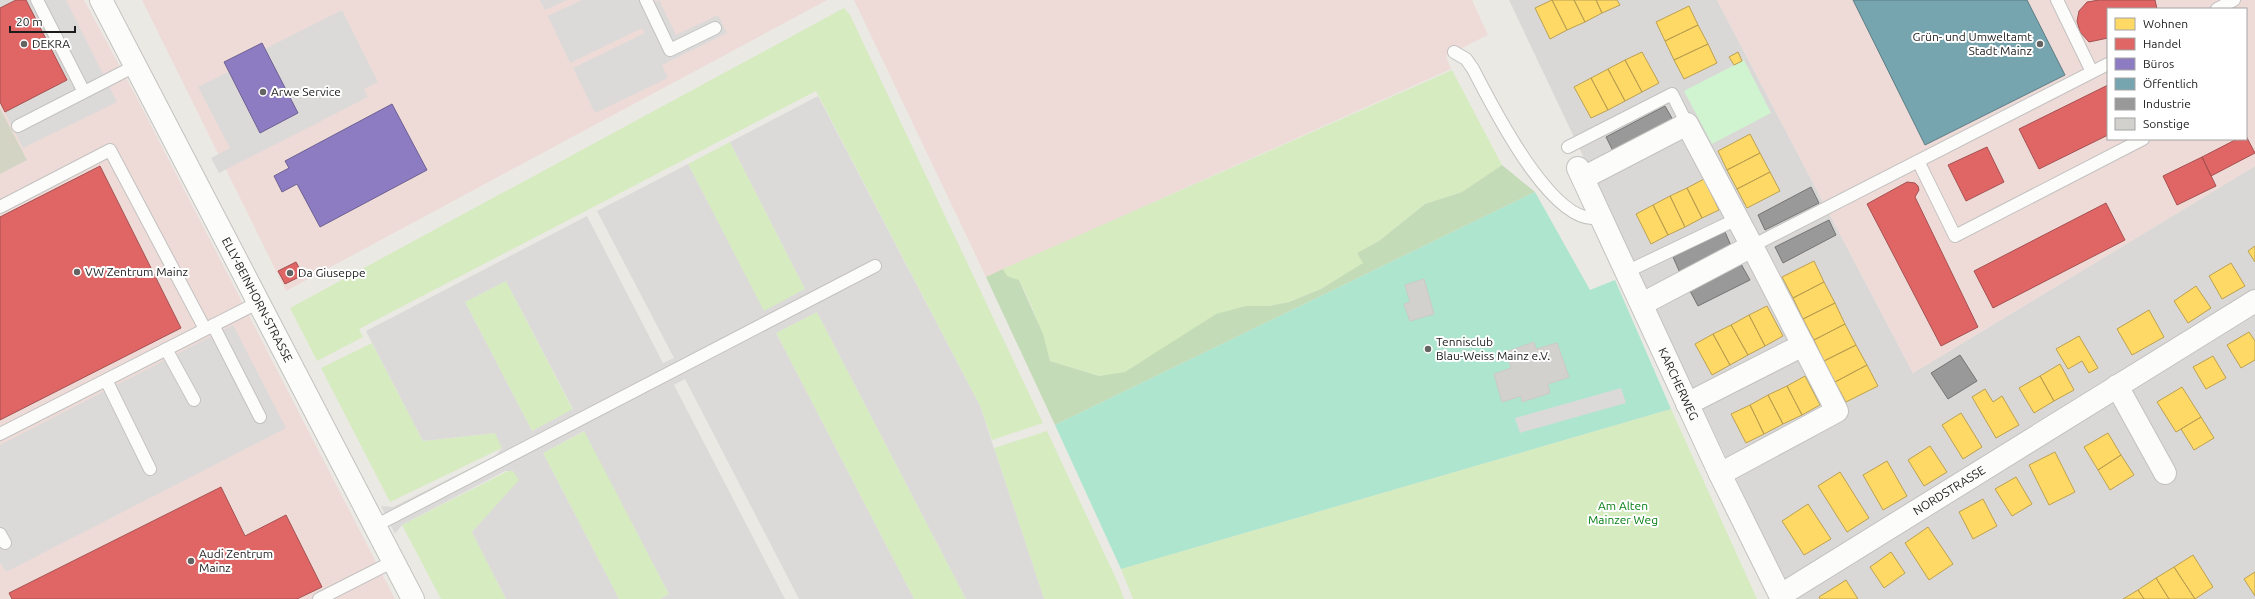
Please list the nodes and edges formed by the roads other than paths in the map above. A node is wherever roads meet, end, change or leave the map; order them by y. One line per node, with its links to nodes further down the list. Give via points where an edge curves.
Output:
1 (37, 0): 12 (lane)
2 (101, 0): 10 (street, ELLY-BEINHORN-STRASSE)
3 (646, 0): 7 (lane, via 670,50)
4 (2057, 0): 11 (lane)
5 (2234, 0): 6 (lane)
6 (2218, 8)
7 (716, 28)
8 (1454, 52): 19 (lane, via 1466,59 1473,69 1516,146 1548,191 1565,207 1579,215 1596,219)
9 (2107, 64): 11 (lane)
10 (135, 66): 12 (lane); 25 (street, ELLY-BEINHORN-STRASSE)
11 (2092, 72): 17 (lane)
12 (84, 92): 14 (lane)
13 (1687, 124): 16 (lane, via 1672,94); 19 (street, KARCHERWEG, via 1580,173); 20 (street)
14 (18, 126)
15 (2141, 140): 17 (lane, via 1956,236)
16 (1568, 147)
17 (1918, 161): 21 (lane)
18 (0, 207): 27 (lane, via 110,150)
19 (1601, 217): 23 (street, KARCHERWEG)
20 (1737, 218): 21 (street); 23 (lane)
21 (1752, 246): 26 (street); 28 (street)
22 (875, 266): 39 (lane)
23 (1626, 272): 26 (street, KARCHERWEG)
24 (2255, 301): 31 (street, NORDSTRASSE)
25 (259, 302): 27 (lane); 39 (street, ELLY-BEINHORN-STRASSE)
26 (1642, 304): 33 (street, KARCHERWEG)
27 (209, 327): 29 (lane); 34 (lane)
28 (1803, 345): 33 (street); 38 (street, via 1837,411)
29 (166, 349): 30 (lane); 32 (lane)
30 (106, 380): 35 (lane); 36 (lane)
31 (2117, 386): 37 (street); 41 (street, NORDSTRASSE)
32 (194, 400)
33 (1687, 404): 38 (street, KARCHERWEG)
34 (260, 417)
35 (0, 434)
36 (150, 469)
37 (2165, 473)
38 (1720, 474): 41 (street, KARCHERWEG)
39 (375, 526): 40 (street, ELLY-BEINHORN-STRASSE)
40 (394, 561): 42 (lane); 43 (street, ELLY-BEINHORN-STRASSE)
41 (1782, 597)
42 (320, 599)
43 (414, 599)

